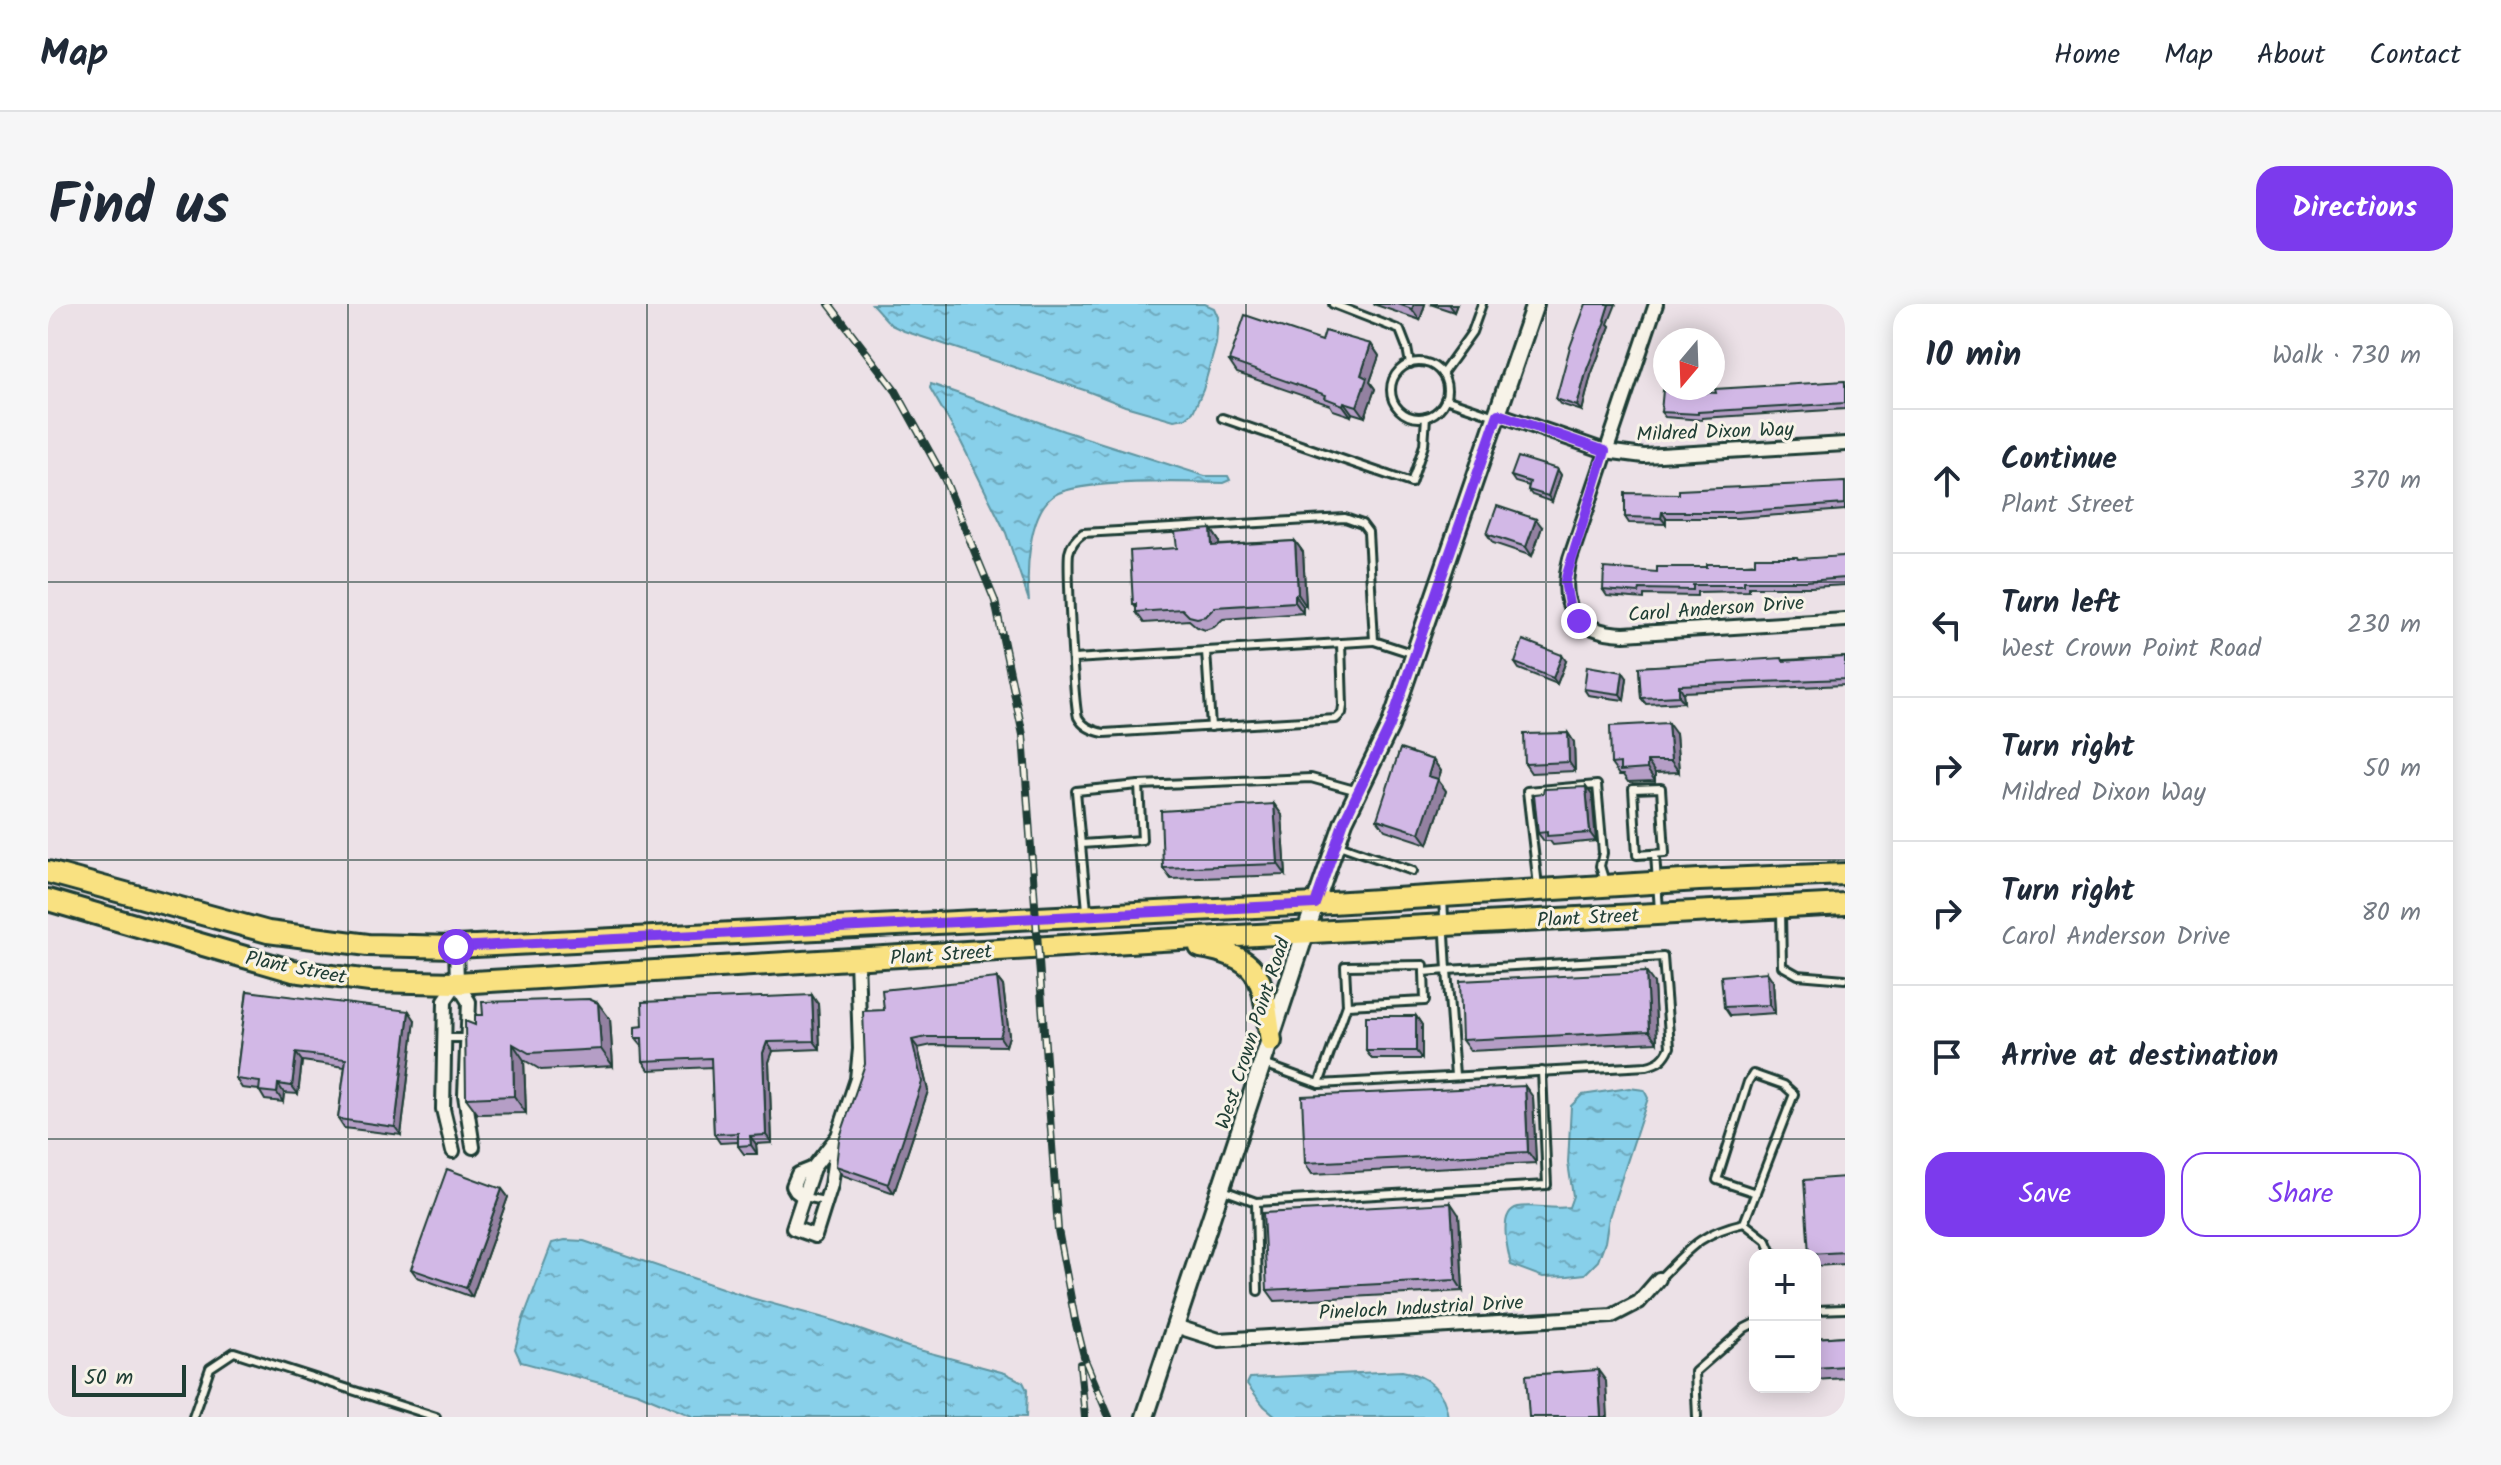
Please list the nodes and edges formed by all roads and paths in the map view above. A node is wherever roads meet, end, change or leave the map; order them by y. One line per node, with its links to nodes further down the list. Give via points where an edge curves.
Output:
1 (1333, 304): 5 (lane, via 1400,330)
2 (1482, 304): 6 (lane, via 1472,332)
3 (1535, 304): 8 (street, West Crown Point Road)
4 (1656, 304): 12 (street)
5 (1410, 364): 6 (lane, via 1423,362); 9 (lane, via 1393,379 1392,398 1402,413)
6 (1442, 374): 7 (lane)
7 (1445, 399): 8 (lane); 9 (lane)
8 (1497, 416): 12 (street, Mildred Dixon Way); 17 (street, West Crown Point Road)
9 (1426, 417): 10 (lane, via 1424,445 1411,483)
10 (1222, 418)
11 (1845, 444): 12 (street, Mildred Dixon Way, via 1644,456)
12 (1605, 451): 13 (street, Carol Anderson Drive, via 1565,581 1569,605 1579,621 1600,633 1624,634)
13 (1845, 620)
14 (1374, 641): 15 (lane); 17 (lane); 18 (lane, via 1368,532 1354,520 1094,532 1076,538 1069,555)
15 (1341, 643): 16 (lane); 19 (lane, via 1343,706 1336,719)
16 (1206, 651): 18 (lane); 19 (lane)
17 (1415, 655): 21 (street, West Crown Point Road, via 1390,726)
18 (1074, 659): 19 (lane, via 1077,713 1094,731)
19 (1211, 727)
20 (1139, 785): 21 (lane, via 1311,778); 22 (lane, via 1142,840); 22 (lane, via 1076,791)
21 (1358, 791): 23 (street, West Crown Point Road)
22 (1081, 844): 38 (lane)
23 (1336, 844): 25 (lane); 34 (street, West Crown Point Road)
24 (1655, 854): 24 (lane, via 1665,853 1661,788 1633,789 1637,855); 28 (lane)
25 (1413, 871)
26 (48, 872): 44 (main road, Plant Street, via 268,932 368,945)
27 (1845, 874): 28 (main road, Plant Street)
28 (1656, 882): 29 (main road, Plant Street); 37 (lane)
29 (1606, 886): 30 (main road, Plant Street); 30 (lane, via 1600,866 1597,785 1527,791)
30 (1539, 890): 32 (main road, Plant Street)
31 (1845, 892): 36 (main road, via 1801,894)
32 (1442, 895): 34 (main road, Plant Street); 40 (lane)
33 (48, 900): 50 (main road, Plant Street, via 293,971 370,981)
34 (1315, 904): 38 (main road, Plant Street); 42 (street, West Crown Point Road)
35 (1845, 904): 36 (main road, Plant Street)
36 (1781, 907): 37 (main road, Plant Street); 49 (lane, via 1782,966 1798,975)
37 (1659, 913): 40 (main road, Plant Street)
38 (1088, 914): 39 (main road, Plant Street)
39 (894, 925): 41 (main road, Plant Street); 45 (main road, via 865,938)
40 (1444, 925): 42 (main road, Plant Street); 47 (lane)
41 (825, 928): 44 (main road, Plant Street); 46 (main road, via 804,955)
42 (1306, 933): 43 (main road, Plant Street); 54 (street, West Crown Point Road)
43 (1161, 940): 45 (main road, Plant Street); 54 (main road, via 1227,951 1251,966 1263,990)
44 (456, 947): 50 (street)
45 (857, 959): 46 (main road, Plant Street); 61 (street, via 857,1079)
46 (783, 964): 50 (main road, Plant Street)
47 (1447, 970): 48 (lane); 56 (lane, via 1663,957 1670,1047 1665,1057 1647,1066); 57 (lane)
48 (1424, 972): 51 (lane, via 1425,1001); 51 (lane, via 1424,965 1345,966)
49 (1845, 979)
50 (457, 983): 52 (street, via 445,1000); 53 (street, via 469,1002)
51 (1347, 1005): 60 (lane)
52 (445, 1038): 53 (lane); 58 (street)
53 (467, 1038): 59 (street)
54 (1271, 1041): 55 (street, West Crown Point Road)
55 (1264, 1064): 60 (lane); 64 (street, West Crown Point Road)
56 (1542, 1071): 57 (lane); 68 (lane, via 1547,1185)
57 (1455, 1075): 60 (lane)
58 (444, 1080): 59 (lane); 63 (street, via 443,1109)
59 (465, 1081): 62 (street)
60 (1319, 1084)
61 (838, 1136): 66 (street, via 813,1168); 67 (street)
62 (473, 1147)
63 (453, 1151)
64 (1220, 1189): 68 (lane); 75 (street, West Crown Point Road)
65 (1756, 1193): 65 (lane, via 1794,1094 1753,1074 1717,1180); 69 (lane)
66 (804, 1197): 67 (lane); 67 (street, via 793,1228 815,1236)
67 (825, 1201)
68 (1256, 1202): 72 (lane)
69 (1744, 1223): 70 (lane); 71 (lane, via 1717,1229 1692,1245)
70 (1770, 1249)
71 (1659, 1279): 75 (street, Pineloch Industrial Drive, via 1639,1302 1612,1316 1219,1340)
72 (1258, 1291)
73 (1845, 1309): 74 (lane)
74 (1821, 1310)
75 (1175, 1326): 79 (street, West Crown Point Road)
76 (1749, 1326): 80 (lane, via 1695,1372)
77 (193, 1417): 78 (lane, via 210,1368 234,1352)
78 (436, 1417)
79 (1145, 1417)
80 (1697, 1417)

